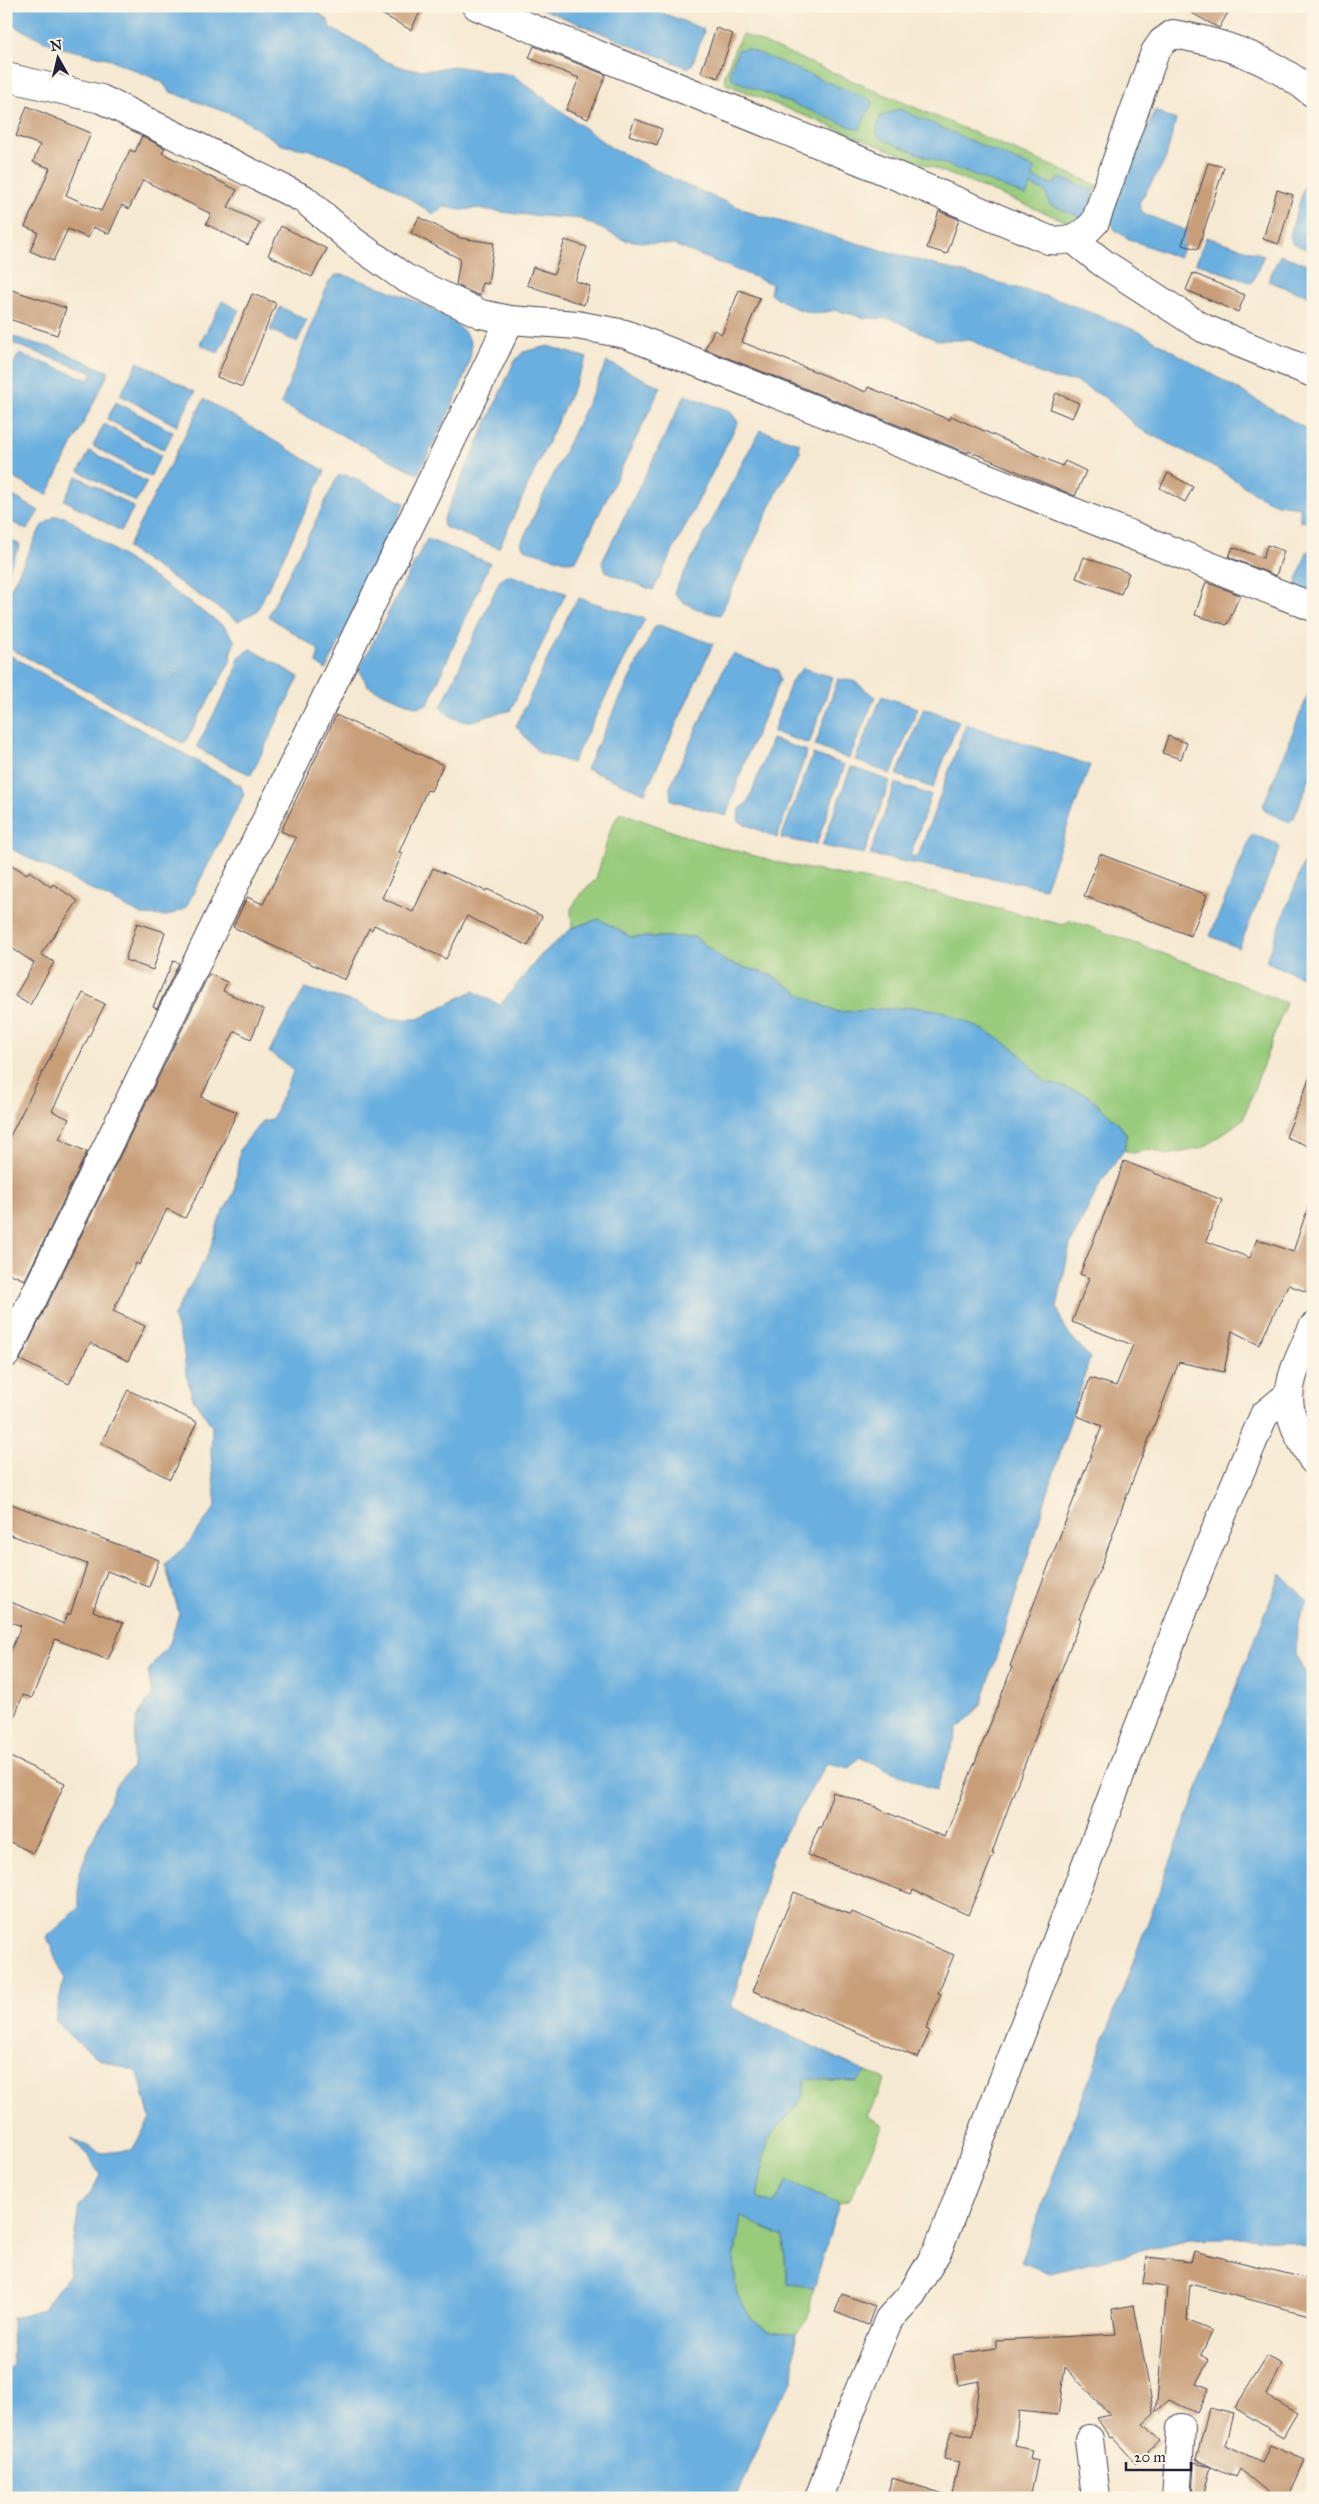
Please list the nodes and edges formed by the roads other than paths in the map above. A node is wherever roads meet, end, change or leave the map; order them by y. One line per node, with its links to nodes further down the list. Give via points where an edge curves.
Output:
1 (477, 6): 4 (street, via 1050,240)
2 (6, 77): 5 (street, via 110,103 304,199 354,242 405,278 481,314)
3 (1313, 92): 4 (street, via 1252,56 1173,34 1162,42 1156,52 1095,222)
4 (1073, 239): 6 (street, via 1103,263 1203,328)
5 (510, 320): 7 (street, via 577,325 626,334); 9 (street)
6 (1313, 373)
7 (1313, 607)
8 (1313, 1326): 10 (street, via 1293,1372)
9 (6, 1354)
10 (1287, 1396): 11 (street, via 1296,1433); 14 (street, via 1264,1415 1199,1570 938,2250 912,2294 889,2319 853,2404)
11 (1313, 1460)
12 (1181, 2428): 16 (street)
13 (1089, 2439): 15 (street)
14 (819, 2498)
15 (1096, 2498)
16 (1176, 2498)

